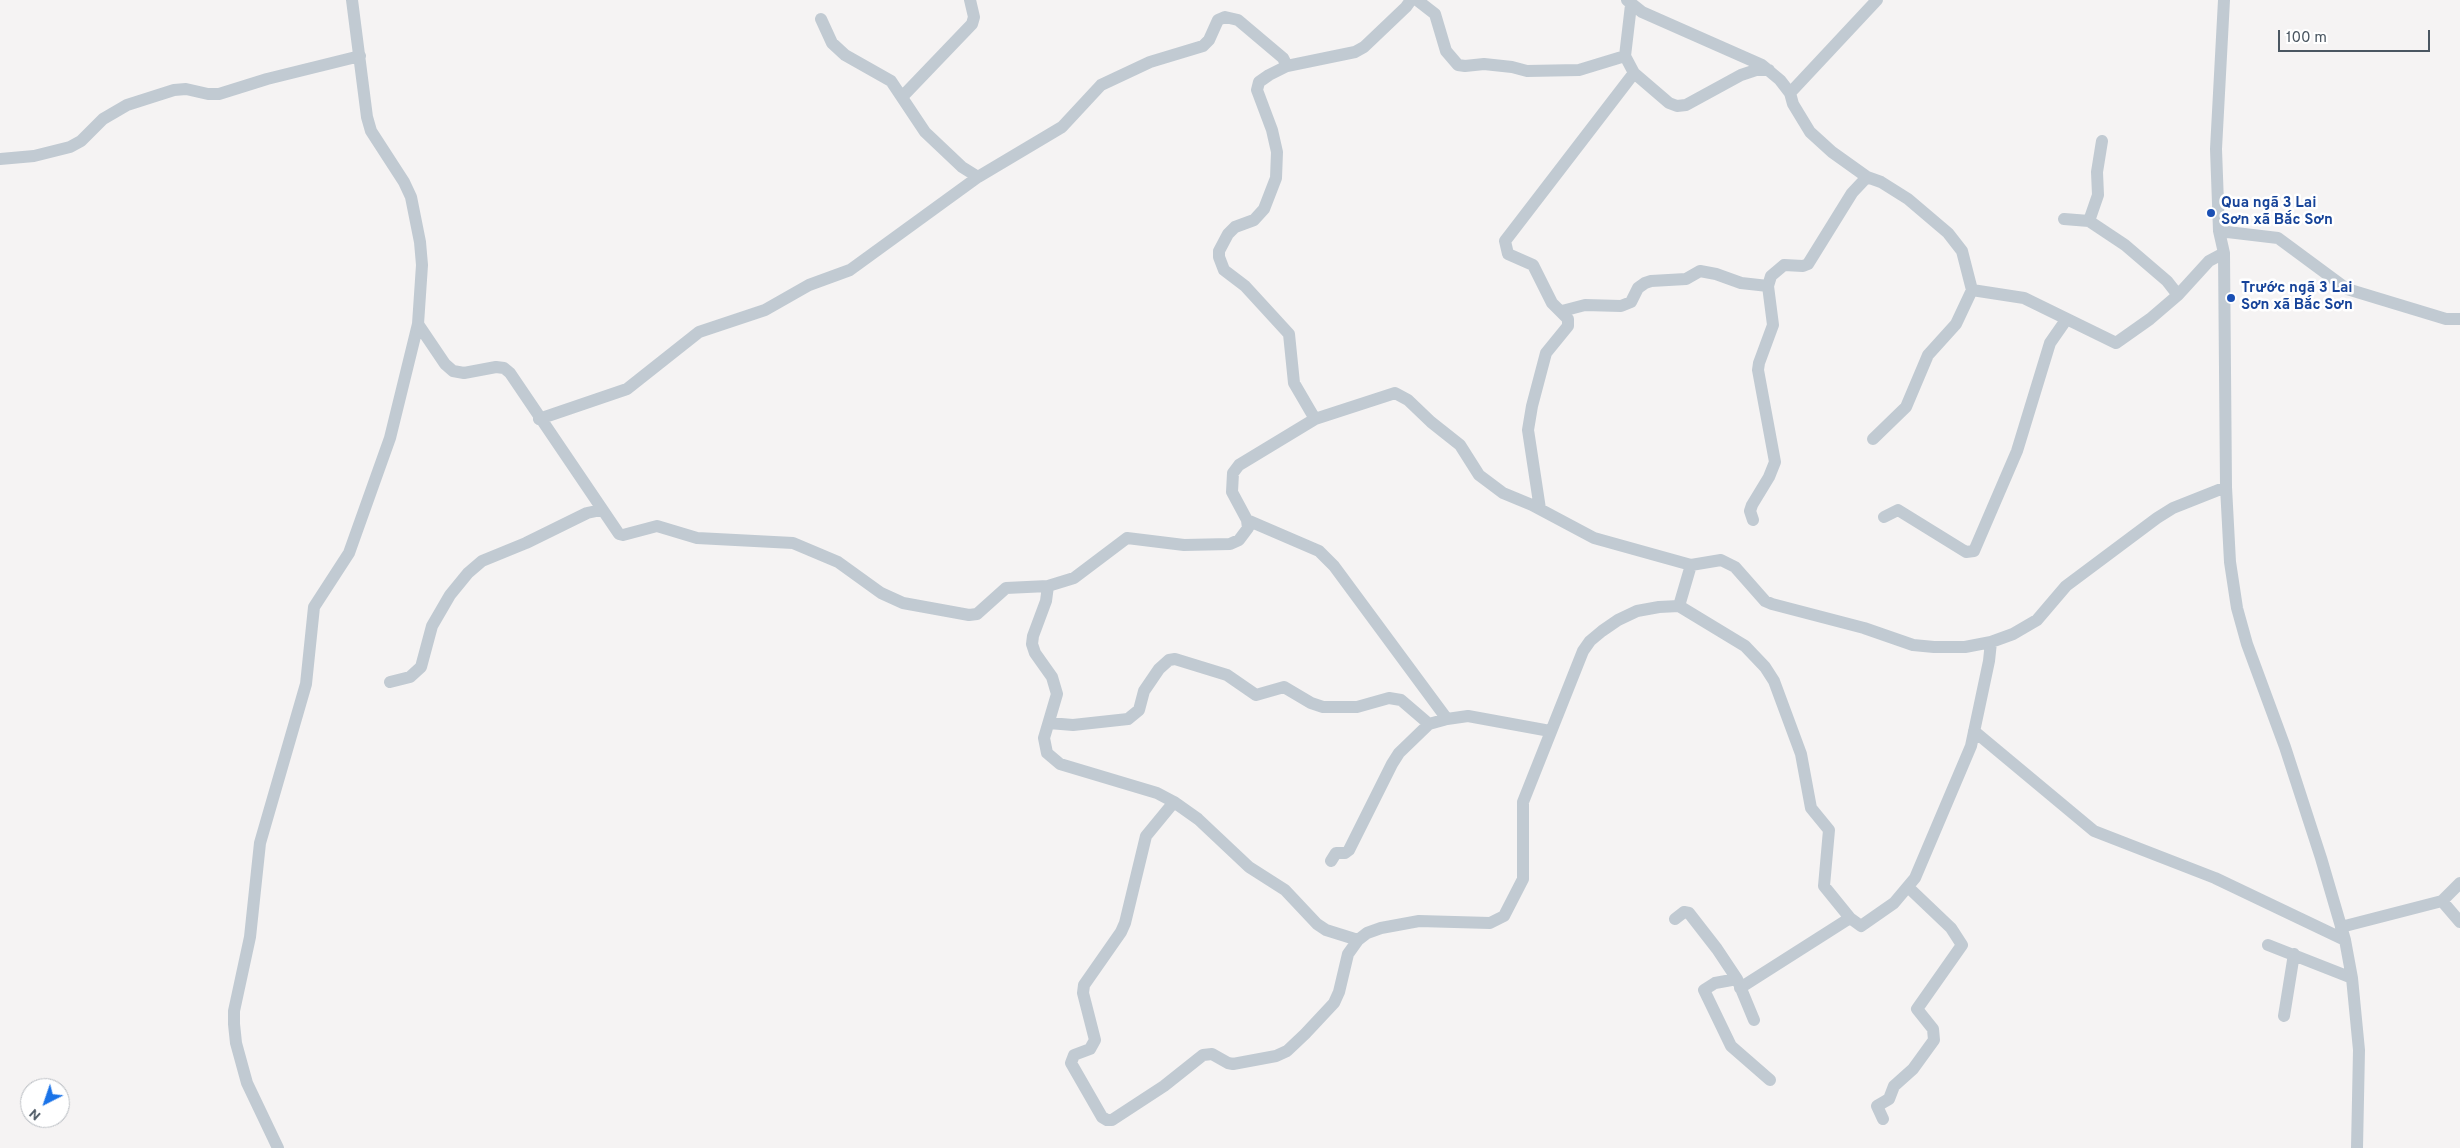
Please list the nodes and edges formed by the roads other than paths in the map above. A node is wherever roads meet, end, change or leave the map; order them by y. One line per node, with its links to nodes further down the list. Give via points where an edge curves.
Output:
1 (352, 0): 9 (street)
2 (970, 0): 15 (street, via 974,17 972,24)
3 (1411, 0): 11 (street, via 1355,52)
4 (1417, 0): 10 (street, via 1435,14 1446,51 1458,65 1484,64 1528,71 1579,70)
5 (1877, 0): 14 (street)
6 (2224, 0): 22 (street, via 2216,149)
7 (1629, 2): 10 (street); 12 (street, via 1659,20 1732,50)
8 (821, 19): 15 (street, via 832,43 845,55 891,81)
9 (360, 56): 17 (street, via 219,94 174,90 115,112 70,147 34,156); 30 (street, via 371,131 411,197 422,265)
10 (1626, 56): 13 (street)
11 (1287, 66): 18 (street, via 1283,58 1238,20 1225,17 1218,20 1203,46 1150,62 1108,80 1062,127); 32 (street, via 1259,82 1256,90 1277,152 1276,178 1264,209 1254,220 1228,234 1219,258 1224,270 1245,286 1289,334 1294,383)
12 (1769, 70): 13 (street, via 1741,75 1686,105 1677,106); 14 (street)
13 (1634, 73): 27 (street, via 1505,241 1508,254 1533,265 1552,303)
14 (1790, 93): 19 (street, via 1810,132)
15 (902, 98): 18 (street, via 925,132 962,167)
16 (2102, 141): 21 (street, via 2097,172 2098,195)
17 (0, 159)
18 (978, 177): 31 (street, via 850,270 802,288 765,310 699,332 627,389)
19 (1867, 177): 24 (street, via 1852,193 1808,264 1784,265 1777,269); 25 (street, via 1908,199 1948,234 1962,251)
20 (2064, 219): 21 (street)
21 (2089, 221): 26 (street, via 2125,245 2162,276)
22 (2219, 231): 23 (street); 28 (street, via 2278,238 2347,289 2446,319)
23 (2224, 253): 26 (street, via 2210,261); 34 (street)
24 (1768, 286): 27 (street, via 1741,283 1700,271 1686,280 1645,283 1638,288 1631,302 1621,306 1585,305); 39 (street, via 1773,325 1758,370 1775,462 1752,505)
25 (1972, 290): 29 (street, via 2024,298); 33 (street, via 1952,331 1928,355 1906,407)
26 (2178, 295): 29 (street, via 2116,343)
27 (1562, 311): 35 (street, via 1568,319 1568,326 1546,353 1528,430)
28 (2460, 319)
29 (2066, 320): 37 (street, via 2050,343 2017,451 1974,551 1966,552 1898,510)
30 (418, 324): 31 (street, via 444,364 453,371 464,373 504,368); 69 (street, via 390,438 349,553 314,608 306,684 260,843 250,937 234,1024 247,1083)
31 (539, 419): 36 (street)
32 (1315, 419): 35 (street, via 1388,394 1402,395 1460,445 1479,475 1502,493); 38 (street, via 1239,465 1233,473 1232,492)
33 (1873, 439)
34 (2226, 487): 43 (street, via 2173,508 2157,518 2066,586 2037,620 2014,634); 58 (street, via 2230,562 2247,644 2285,747)
35 (1540, 509): 40 (street, via 1606,542)
36 (601, 510): 41 (street, via 615,530 623,535 657,526 697,538 793,543 838,562 892,599 969,615 977,614 1006,588); 44 (street, via 586,513 482,561 450,595 432,626 421,667 410,677)
37 (1884, 517)
38 (1247, 520): 41 (street, via 1248,528 1244,535 1223,546 1127,538 1074,578); 45 (street, via 1318,551 1334,566)
39 (1753, 520)
40 (1691, 566): 42 (street); 43 (street, via 1721,560 1735,567 1765,601 1913,645 1965,647)
41 (1048, 586): 46 (street, via 1032,644 1055,684 1056,702)
42 (1679, 606): 48 (street, via 1637,612 1618,620 1590,641); 55 (street, via 1745,646 1756,655 1774,681 1802,760 1812,808 1829,830 1824,886)
43 (1991, 642): 49 (street)
44 (390, 682)
45 (1447, 719): 47 (street); 48 (street, via 1476,717)
46 (1049, 723): 47 (street, via 1073,725 1128,719 1139,710 1144,691 1159,669 1175,659 1227,675 1256,695 1284,687 1316,706 1357,706 1389,698 1401,700); 50 (street, via 1044,746 1060,764 1157,793)
47 (1429, 724): 51 (street, via 1392,764 1349,850 1336,853)
48 (1550, 731): 59 (street, via 1522,802 1523,879 1504,916 1490,923 1412,922 1381,928)
49 (1974, 731): 53 (street, via 1952,794 1916,878); 60 (street, via 2094,831 2215,878)
50 (1174, 802): 59 (street, via 1198,819 1242,863 1285,890 1317,924); 59 (street, via 1144,841 1123,927 1084,985 1083,993 1095,1040 1090,1048 1074,1055 1071,1062 1102,1117 1112,1120 1208,1053 1233,1064 1287,1051 1334,1003 1348,954)
51 (1331, 861)
52 (2460, 883): 54 (street)
53 (1908, 888): 55 (street, via 1894,903 1860,926); 68 (street, via 1950,928 1962,945 1917,1009 1933,1029 1934,1040 1913,1069 1894,1086 1889,1099 1879,1104)
54 (2442, 901): 57 (street); 58 (street)
55 (1850, 918): 64 (street)
56 (1675, 919): 64 (street, via 1684,912 1689,913 1718,949)
57 (2460, 922)
58 (2341, 927): 60 (street)
59 (1358, 940)
60 (2345, 940): 63 (street)
61 (2268, 945): 62 (street)
62 (2294, 954): 63 (street); 65 (street)
63 (2352, 978): 70 (street, via 2359,1050)
64 (1738, 984): 66 (street); 67 (street, via 1715,983 1704,990 1731,1046)
65 (2284, 1016)
66 (1754, 1020)
67 (1770, 1080)
68 (1883, 1119)
69 (278, 1148)
70 (2357, 1148)

